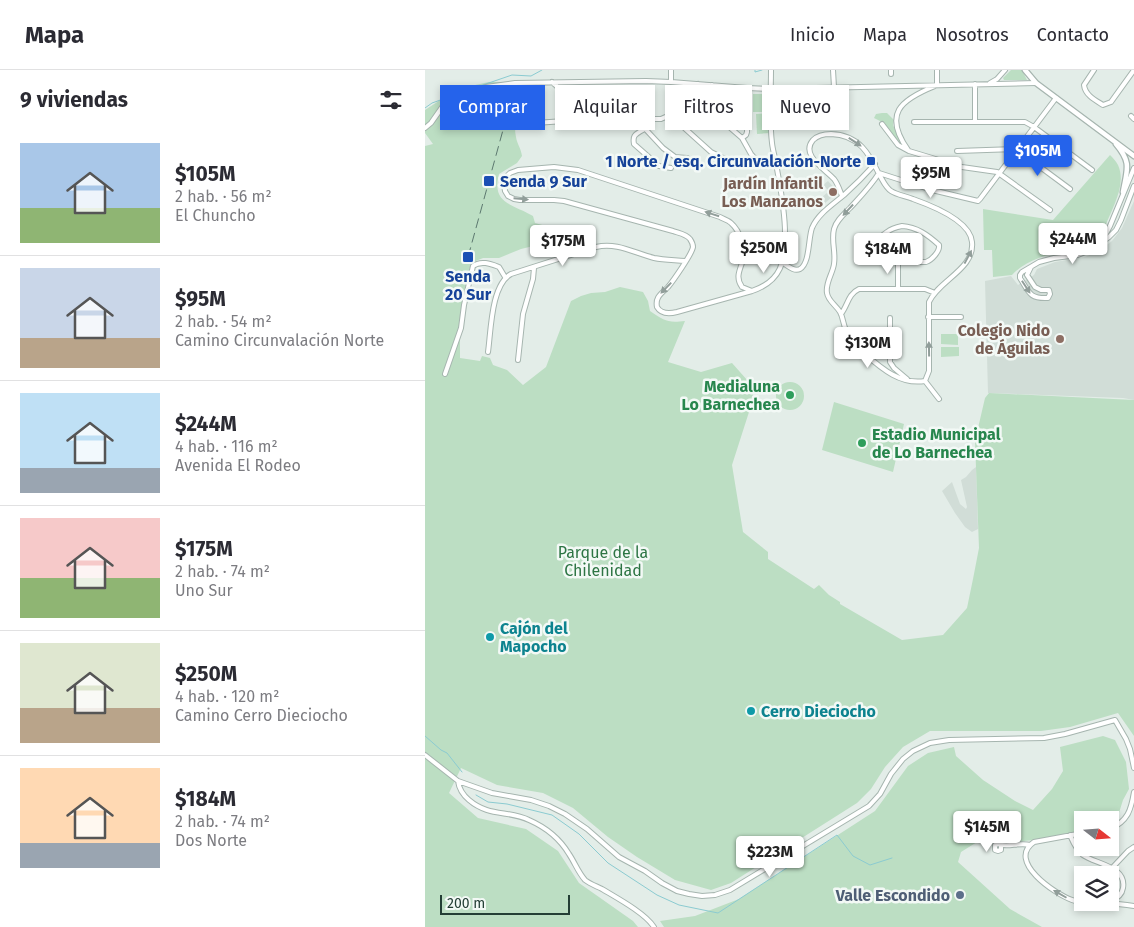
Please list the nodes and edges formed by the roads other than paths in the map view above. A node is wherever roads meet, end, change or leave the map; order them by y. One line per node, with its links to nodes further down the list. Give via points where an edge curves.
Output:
1 (671, 70): 10 (street)
2 (771, 70): 17 (street)
3 (833, 70): 18 (street)
4 (937, 70): 19 (street)
5 (1005, 70): 14 (street)
6 (1025, 70): 11 (street)
7 (1094, 70): 8 (street, via 1083,85 1088,94 1103,105 1111,102)
8 (1134, 70)
9 (552, 82): 10 (street); 15 (street); 26 (street, via 501,84 471,92 444,103)
10 (671, 82): 12 (street)
11 (1036, 83): 14 (street); 21 (street)
12 (699, 84): 16 (street)
13 (975, 84): 14 (street); 19 (street); 22 (street)
14 (990, 84)
15 (555, 85)
16 (712, 85)
17 (771, 85)
18 (834, 85)
19 (937, 85): 20 (street); 36 (street, via 912,97 901,105 897,114 896,125)
20 (849, 87)
21 (1056, 98): 25 (street); 33 (street)
22 (975, 121): 23 (street); 25 (street, via 1022,121)
23 (914, 122)
24 (882, 124): 36 (street, via 898,146)
25 (1034, 127): 35 (street); 45 (street)
26 (425, 128)
27 (642, 130): 43 (street, via 635,135 634,144 659,166)
28 (645, 130): 39 (street, via 675,158)
29 (686, 130): 40 (street, via 711,152)
30 (733, 130): 34 (street)
31 (747, 130): 34 (street)
32 (772, 130): 58 (street, via 785,216)
33 (1110, 137): 38 (street); 50 (street, via 1127,159)
34 (742, 138): 41 (street)
35 (1017, 150): 37 (street); 47 (street); 49 (street)
36 (909, 151): 47 (street, via 962,167)
37 (957, 151)
38 (1134, 156)
39 (687, 158)
40 (727, 160)
41 (758, 162)
42 (875, 164): 46 (street); 51 (street); 51 (street, one-way to 42, via 835,181 813,159 810,151 813,140 821,135 834,134 849,138 860,144)
43 (671, 168)
44 (1134, 168): 50 (street)
45 (1092, 170)
46 (879, 173): 47 (street, via 975,201); 64 (street, one-way to 46, via 968,259 973,244 970,234 945,212 891,191); 65 (street, one-way to 65, via 836,223 833,231 835,261 827,293)
47 (1000, 174): 52 (street)
48 (1134, 188): 54 (street)
49 (1070, 189)
50 (1123, 192): 53 (street)
51 (842, 196): 58 (street, via 813,227 803,266 794,270)
52 (1050, 210)
53 (1110, 226): 54 (street); 55 (street)
54 (1116, 230): 55 (street)
55 (1102, 241): 59 (street, via 1078,255 1049,259)
56 (685, 261): 60 (street, via 656,258 603,245); 63 (street, one-way to 63, via 658,297 656,305 662,312 677,312); 63 (street, one-way to 56, via 742,287 738,279 744,256 742,240 731,223 720,217 571,169 518,170 506,177 505,191 514,199 564,201 683,235 693,244)
57 (898, 262): 57 (street, via 929,261 939,246 917,230 902,226 892,229 883,234 874,252 881,260); 62 (street)
58 (783, 263): 63 (street, via 771,281)
59 (1031, 267): 59 (street, one-way to 59, via 1022,272 1020,278 1034,297 1047,298 1049,290 1035,287 1027,275)
60 (533, 268): 61 (street); 70 (street)
61 (505, 277): 69 (street, via 497,293); 71 (street, via 499,267 487,263 473,266 461,328)
62 (898, 289): 64 (street, via 925,289); 65 (street, via 857,290 849,297)
63 (752, 291)
64 (935, 293): 66 (street, via 929,302)
65 (841, 314): 72 (street, via 854,342 881,369)
66 (928, 317): 67 (street); 73 (street, one-way to 66, via 929,371)
67 (961, 317)
68 (889, 318): 72 (street, via 890,362)
69 (488, 352)
70 (518, 360)
71 (445, 374)
72 (909, 381): 73 (street)
73 (925, 381): 74 (street)
74 (939, 399)
75 (425, 755): 77 (street)
76 (1134, 768): 77 (street, via 1126,738 1115,720 1044,738 937,741 913,751 898,764 869,806 730,890 709,896 683,893 662,883 619,857 581,824 557,810)
77 (458, 781): 92 (street, via 463,795 476,806 523,817 550,832 566,849 587,882 627,905)
78 (1134, 792): 79 (street, via 1127,816)
79 (1119, 824)
80 (1074, 834): 81 (street)
81 (1070, 835): 83 (street, via 1037,841); 85 (street, via 1082,855)
82 (1001, 846): 83 (street)
83 (1030, 846): 89 (street, one-way to 83, via 1046,885 1034,874 1026,854)
84 (1134, 847): 86 (street)
85 (1108, 866)
86 (1115, 866)
87 (1119, 874): 88 (street, via 1123,884)
88 (1119, 895)
89 (1074, 901)
90 (1119, 904): 91 (street)
91 (1134, 906)
92 (654, 927)

